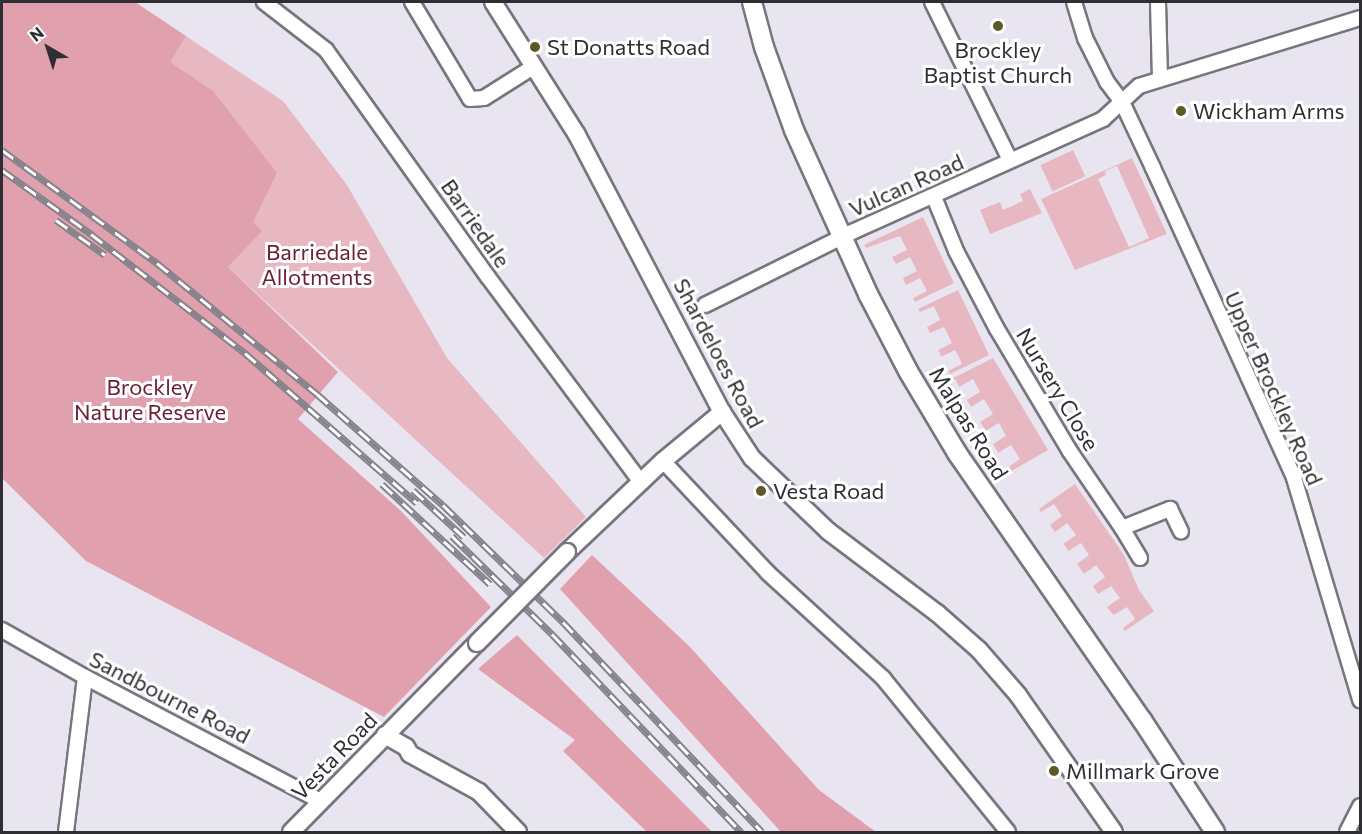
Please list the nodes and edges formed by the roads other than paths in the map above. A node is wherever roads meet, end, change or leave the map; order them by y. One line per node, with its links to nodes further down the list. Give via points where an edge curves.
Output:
1 (264, 2): 18 (street, Barriedale, via 326,50)
2 (412, 2): 9 (street, via 470,99 484,98)
3 (493, 2): 9 (street, Shardeloes Road)
4 (752, 2): 14 (main road, Malpas Road, via 788,117)
5 (932, 2): 12 (street)
6 (1074, 2): 11 (street, Upper Brockley Road, via 1086,39 1107,82)
7 (1158, 2): 10 (street)
8 (1360, 18): 10 (street)
9 (533, 67): 16 (street, Shardeloes Road, via 577,135)
10 (1160, 78): 11 (street, via 1139,86)
11 (1122, 102): 12 (street, Vulcan Road, via 1103,119); 24 (street, Upper Brockley Road, via 1294,478)
12 (1010, 160): 13 (street, Vulcan Road)
13 (933, 196): 14 (street, Vulcan Road); 19 (street, Nursery Close, via 956,251 997,329 1069,450)
14 (842, 237): 15 (street, Vulcan Road); 33 (main road, Malpas Road, via 908,371 957,453)
15 (705, 304)
16 (722, 412): 17 (street, Vesta Road); 32 (street, Shardeloes Road, via 752,458 792,499 979,650 1018,695)
17 (663, 461): 18 (street, Vesta Road); 31 (street, via 768,573 883,678)
18 (641, 482): 25 (street, Vesta Road, bridge)
19 (1122, 528): 20 (street, via 1170,509); 21 (street, Nursery Close)
20 (1181, 532)
21 (1140, 558)
22 (2, 630): 23 (street, Sandbourne Road)
23 (85, 677): 26 (street, Sandbourne Road); 28 (street)
24 (1360, 700)
25 (385, 735): 26 (street, Vesta Road); 30 (street, via 406,747 410,754 479,792)
26 (321, 801): 29 (street, Vesta Road)
27 (1360, 806): 34 (street)
28 (66, 832)
29 (291, 832)
30 (518, 832)
31 (1008, 832)
32 (1114, 832)
33 (1215, 832)
34 (1347, 832)

